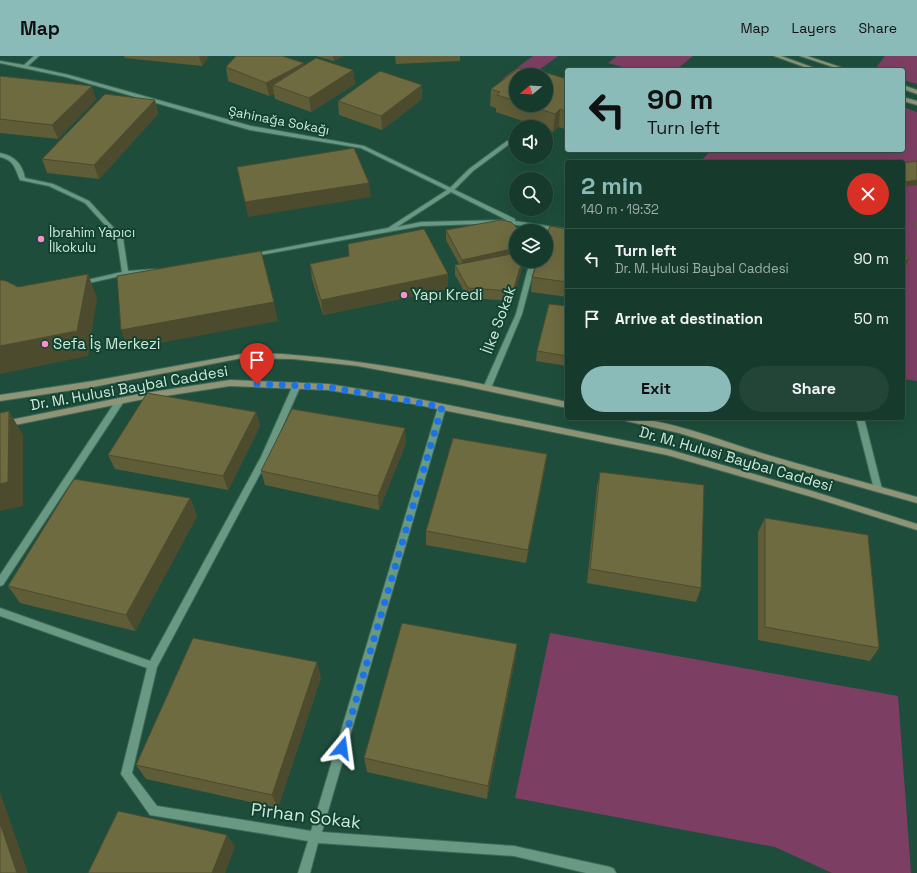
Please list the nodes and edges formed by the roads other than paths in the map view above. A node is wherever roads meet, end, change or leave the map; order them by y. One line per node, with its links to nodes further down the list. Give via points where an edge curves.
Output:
1 (38, 56): 5 (street)
2 (776, 56): 6 (street)
3 (802, 56): 7 (street)
4 (0, 62): 5 (street, Şahinağa Sokağı)
5 (25, 67): 14 (street, Şahinağa Sokağı, via 67,76 250,128 362,147)
6 (812, 68)
7 (841, 68)
8 (905, 88): 9 (street)
9 (917, 92)
10 (905, 99): 11 (street)
11 (917, 103)
12 (509, 142): 14 (street, via 471,170)
13 (0, 155): 23 (street, via 9,156 20,167 22,179 51,185 87,202 120,238)
14 (451, 190): 15 (street, Şahinağa Sokağı); 18 (street)
15 (519, 223): 16 (street); 18 (street, via 505,221 421,224)
16 (526, 224)
17 (553, 228): 19 (street)
18 (387, 230): 20 (street)
19 (565, 231)
20 (246, 257)
21 (531, 268): 26 (street, İlke Sokak, via 519,314)
22 (161, 270): 23 (street)
23 (125, 273): 24 (street)
24 (70, 284)
25 (297, 385): 28 (street, Dr. M. Hulusi Baybal Caddesi, via 230,383); 30 (street, Dr. M. Hulusi Baybal Caddesi, via 328,387); 39 (street, via 264,457)
26 (487, 388): 27 (street, Dr. M. Hulusi Baybal Caddesi, via 358,364 292,357 242,356 93,384); 29 (street, Dr. M. Hulusi Baybal Caddesi)
27 (0, 398)
28 (120, 401): 33 (street, Dr. M. Hulusi Baybal Caddesi); 37 (street)
29 (565, 405)
30 (442, 407): 36 (street, Dr. M. Hulusi Baybal Caddesi, via 667,452); 40 (street)
31 (635, 420): 34 (street, Dr. M. Hulusi Baybal Caddesi, via 679,430)
32 (861, 420): 34 (street)
33 (0, 425)
34 (878, 489): 35 (street, Dr. M. Hulusi Baybal Caddesi)
35 (917, 500)
36 (917, 527)
37 (0, 582)
38 (0, 612): 39 (street)
39 (152, 666): 40 (street, Pirhan Sokak, via 126,774 154,811)
40 (315, 837): 41 (street); 42 (street, Pirhan Sokak, via 514,851)
41 (304, 873)
42 (610, 873)

